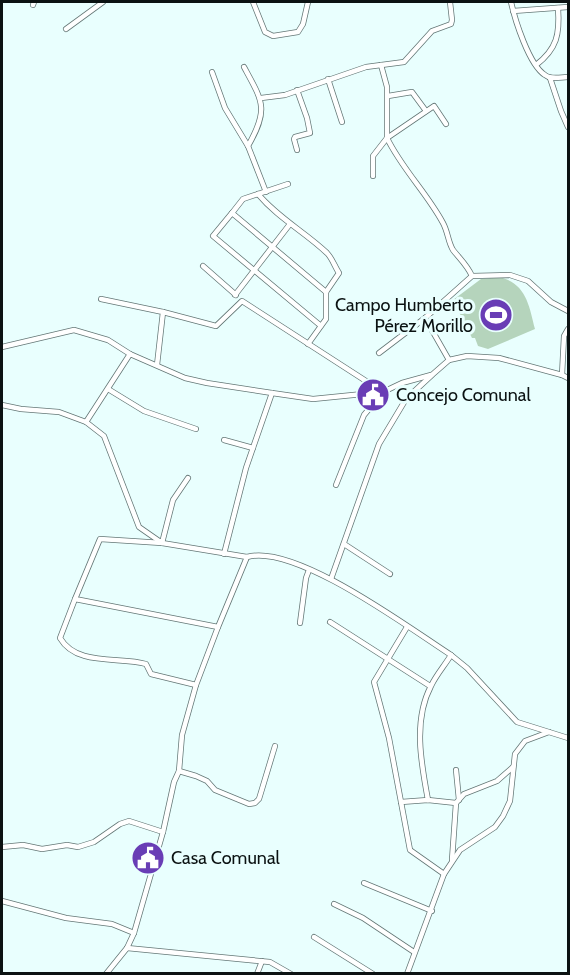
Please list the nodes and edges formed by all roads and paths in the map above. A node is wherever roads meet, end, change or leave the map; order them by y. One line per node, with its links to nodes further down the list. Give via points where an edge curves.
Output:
1 (103, 2): 9 (street)
2 (253, 2): 3 (street, via 264,32 273,36 298,32)
3 (308, 2)
4 (450, 2): 11 (street, via 451,24 432,31 404,62)
5 (512, 2): 8 (street)
6 (568, 7): 7 (street)
7 (558, 8): 8 (street); 10 (street, via 558,34 550,54)
8 (513, 11): 10 (street)
9 (66, 29)
10 (536, 65): 15 (street)
11 (381, 66): 16 (street); 18 (street)
12 (244, 67): 19 (street)
13 (212, 72): 25 (street, via 225,108)
14 (568, 77): 15 (street)
15 (550, 78): 23 (street)
16 (328, 79): 17 (street); 21 (street)
17 (297, 90): 19 (street); 26 (street, via 310,133 295,137)
18 (388, 96): 20 (street, via 412,92); 24 (street)
19 (261, 98): 25 (street, via 261,119)
20 (426, 111): 22 (street, via 434,106); 24 (street)
21 (342, 122)
22 (446, 124)
23 (568, 127)
24 (387, 138): 27 (street, via 374,156); 36 (street, via 444,224 453,249)
25 (248, 146): 29 (street)
26 (297, 150)
27 (373, 176)
28 (288, 184): 29 (street)
29 (266, 192): 30 (street)
30 (258, 194): 31 (street, via 243,199); 32 (street)
31 (232, 213): 33 (street); 35 (street, via 213,236)
32 (290, 224): 33 (street); 37 (street, via 329,254 339,273)
33 (272, 246): 35 (street); 37 (street)
34 (203, 266): 38 (street)
35 (254, 269): 38 (street); 44 (street)
36 (472, 276): 41 (street, via 510,275 528,281); 43 (street)
37 (326, 292): 44 (street, via 326,318)
38 (236, 295): 40 (street)
39 (101, 299): 42 (street)
40 (242, 301): 42 (street, via 216,326); 46 (street)
41 (568, 311)
42 (164, 312): 51 (street)
43 (426, 318): 48 (street); 50 (street)
44 (321, 326): 46 (street)
45 (568, 330): 53 (street, via 564,336)
46 (308, 344): 56 (street)
47 (2, 347): 49 (street, via 74,330 108,340)
48 (379, 353)
49 (130, 354): 51 (street); 55 (street)
50 (449, 360): 52 (street); 53 (street, via 467,356 499,358)
51 (157, 365): 57 (street, via 185,378)
52 (433, 374): 56 (street); 66 (street, via 406,399 379,444)
53 (562, 375): 54 (street)
54 (568, 378)
55 (108, 389): 59 (street); 60 (street, via 144,411)
56 (383, 392): 57 (street, via 313,399); 64 (street, via 364,415)
57 (272, 393): 62 (street)
58 (2, 405): 59 (street, via 59,412)
59 (86, 422): 65 (street, via 104,436 139,527)
60 (196, 429)
61 (224, 440): 62 (street)
62 (253, 448): 67 (street)
63 (188, 478): 65 (street, via 173,500)
64 (336, 484)
65 (162, 543): 67 (street); 72 (street, via 100,539)
66 (344, 544): 70 (street); 71 (street)
67 (224, 554): 68 (street)
68 (247, 557): 69 (street, via 277,557); 75 (street)
69 (309, 570): 71 (street); 74 (street)
70 (390, 574)
71 (331, 579): 76 (street)
72 (75, 598): 75 (street); 79 (street, via 60,638 64,644 88,657 134,660 146,664 152,674)
73 (330, 622): 78 (street)
74 (300, 623)
75 (218, 627): 79 (street)
76 (407, 627): 77 (street); 78 (street)
77 (451, 655): 80 (street); 81 (street, via 517,722)
78 (387, 659): 80 (street); 89 (street, via 374,682)
79 (196, 685): 86 (street, via 182,735)
80 (430, 686): 87 (street, via 419,725)
81 (549, 732): 82 (street); 84 (street, via 525,741 515,754)
82 (568, 738)
83 (275, 746): 86 (street, via 259,799 253,804)
84 (513, 767): 88 (street); 92 (street, via 510,801 503,816)
85 (456, 770): 88 (street)
86 (179, 771): 90 (street)
87 (428, 800): 88 (street); 89 (street)
88 (457, 801): 92 (street)
89 (401, 802): 93 (street, via 410,850)
90 (163, 832): 91 (street, via 129,821 94,842 78,846); 98 (street)
91 (2, 847)
92 (452, 861): 93 (street)
93 (444, 874): 97 (street)
94 (364, 883): 97 (street)
95 (2, 901): 98 (street, via 66,918 112,924)
96 (334, 904): 101 (street)
97 (432, 911): 101 (street)
98 (134, 933): 100 (street)
99 (314, 937): 106 (street)
100 (127, 948): 102 (street); 103 (street)
101 (414, 952): 107 (street)
102 (262, 962): 104 (street); 105 (street, via 270,962)
103 (106, 974)
104 (257, 974)
105 (291, 974)
106 (373, 974)
107 (407, 974)

